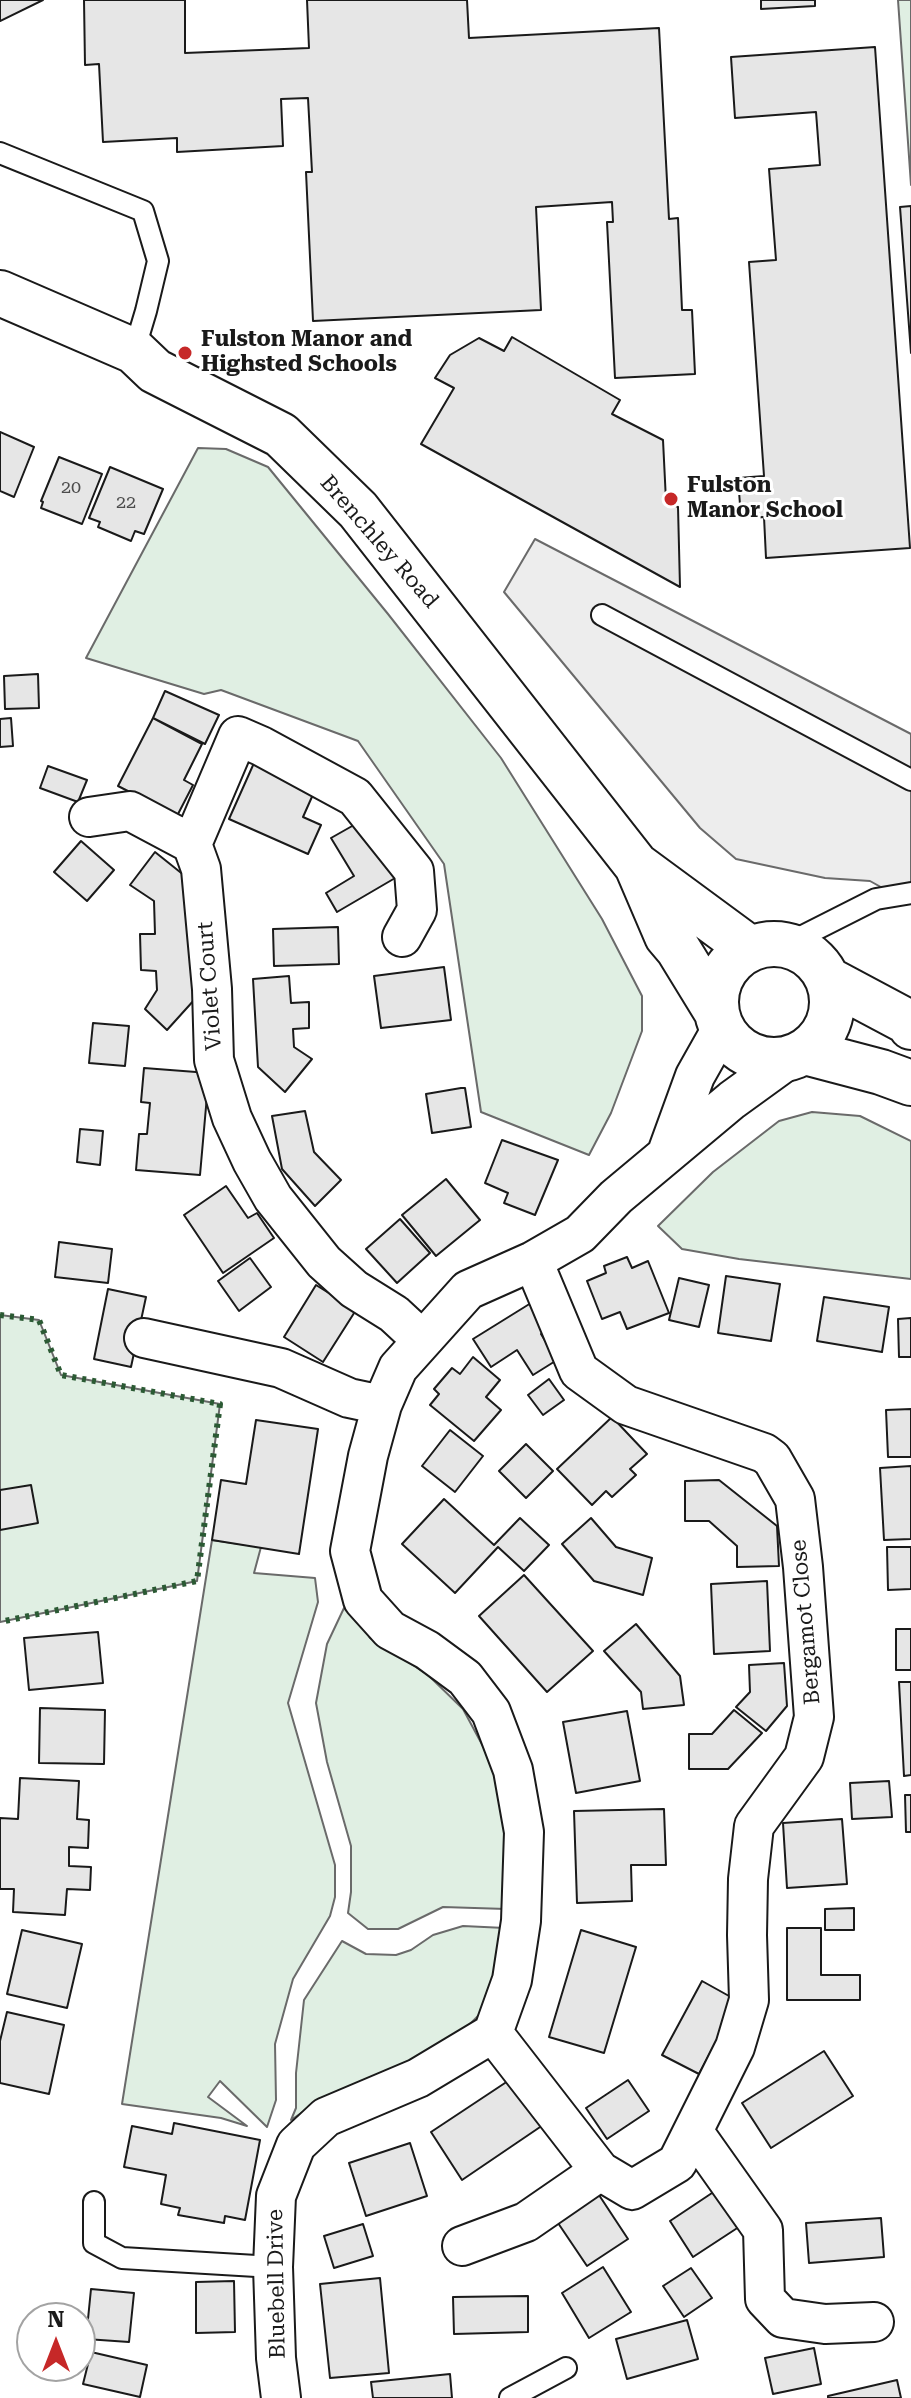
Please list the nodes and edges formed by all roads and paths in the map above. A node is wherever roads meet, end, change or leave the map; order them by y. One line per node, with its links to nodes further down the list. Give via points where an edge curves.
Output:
1 (0, 153): 3 (lane, via 143,211 158,261)
2 (0, 293): 3 (street, Brenchley Road)
3 (134, 351): 8 (street, Brenchley Road, via 155,371 281,435 358,510)
4 (602, 615): 5 (lane)
5 (911, 780)
6 (89, 817): 7 (street, via 130,811)
7 (192, 844): 10 (street, via 238,736 261,746 355,797 414,871 417,910); 20 (street, Violet Court, via 201,869 214,1060 232,1118 273,1198 317,1253 354,1289)
8 (637, 866): 11 (street, Brenchley Road); 13 (street, Brenchley Road, via 667,936)
9 (911, 895): 11 (lane, via 876,899)
10 (402, 937)
11 (768, 946): 12 (street, via 805,951); 13 (street, via 734,959 722,974 716,992)
12 (829, 980): 14 (street); 15 (street, via 833,996 827,1028)
13 (719, 1019): 15 (street, via 743,1052 774,1060); 17 (street)
14 (911, 1027)
15 (798, 1055): 16 (street); 17 (street)
16 (911, 1083)
17 (666, 1155): 18 (street, via 580,1234)
18 (533, 1261): 20 (street, via 468,1290); 23 (street, Bergamot Close, via 579,1371 626,1405 764,1453 795,1499 814,1717 804,1757 754,1826 748,1879 749,2000 735,2047)
19 (144, 1338): 21 (street, via 281,1368 349,1398)
20 (422, 1340): 21 (street, via 398,1368)
21 (382, 1405): 22 (street, via 350,1551 363,1600 390,1630 465,1678 491,1712 513,1770 524,1832 521,1921 512,1980)
22 (493, 2033): 24 (street, Bergamot Close); 27 (street, Bluebell Drive, via 418,2078 326,2117 296,2145 276,2196)
23 (693, 2131): 24 (street, Bergamot Close, via 677,2163 632,2190); 28 (street, via 763,2230 765,2299 783,2318 825,2324)
24 (600, 2171): 26 (street, via 526,2222)
25 (94, 2202): 27 (lane, via 94,2243 122,2258)
26 (462, 2246)
27 (273, 2267): 30 (street, Bluebell Drive)
28 (874, 2322)
29 (566, 2368): 31 (lane)
30 (281, 2398)
31 (510, 2398)

